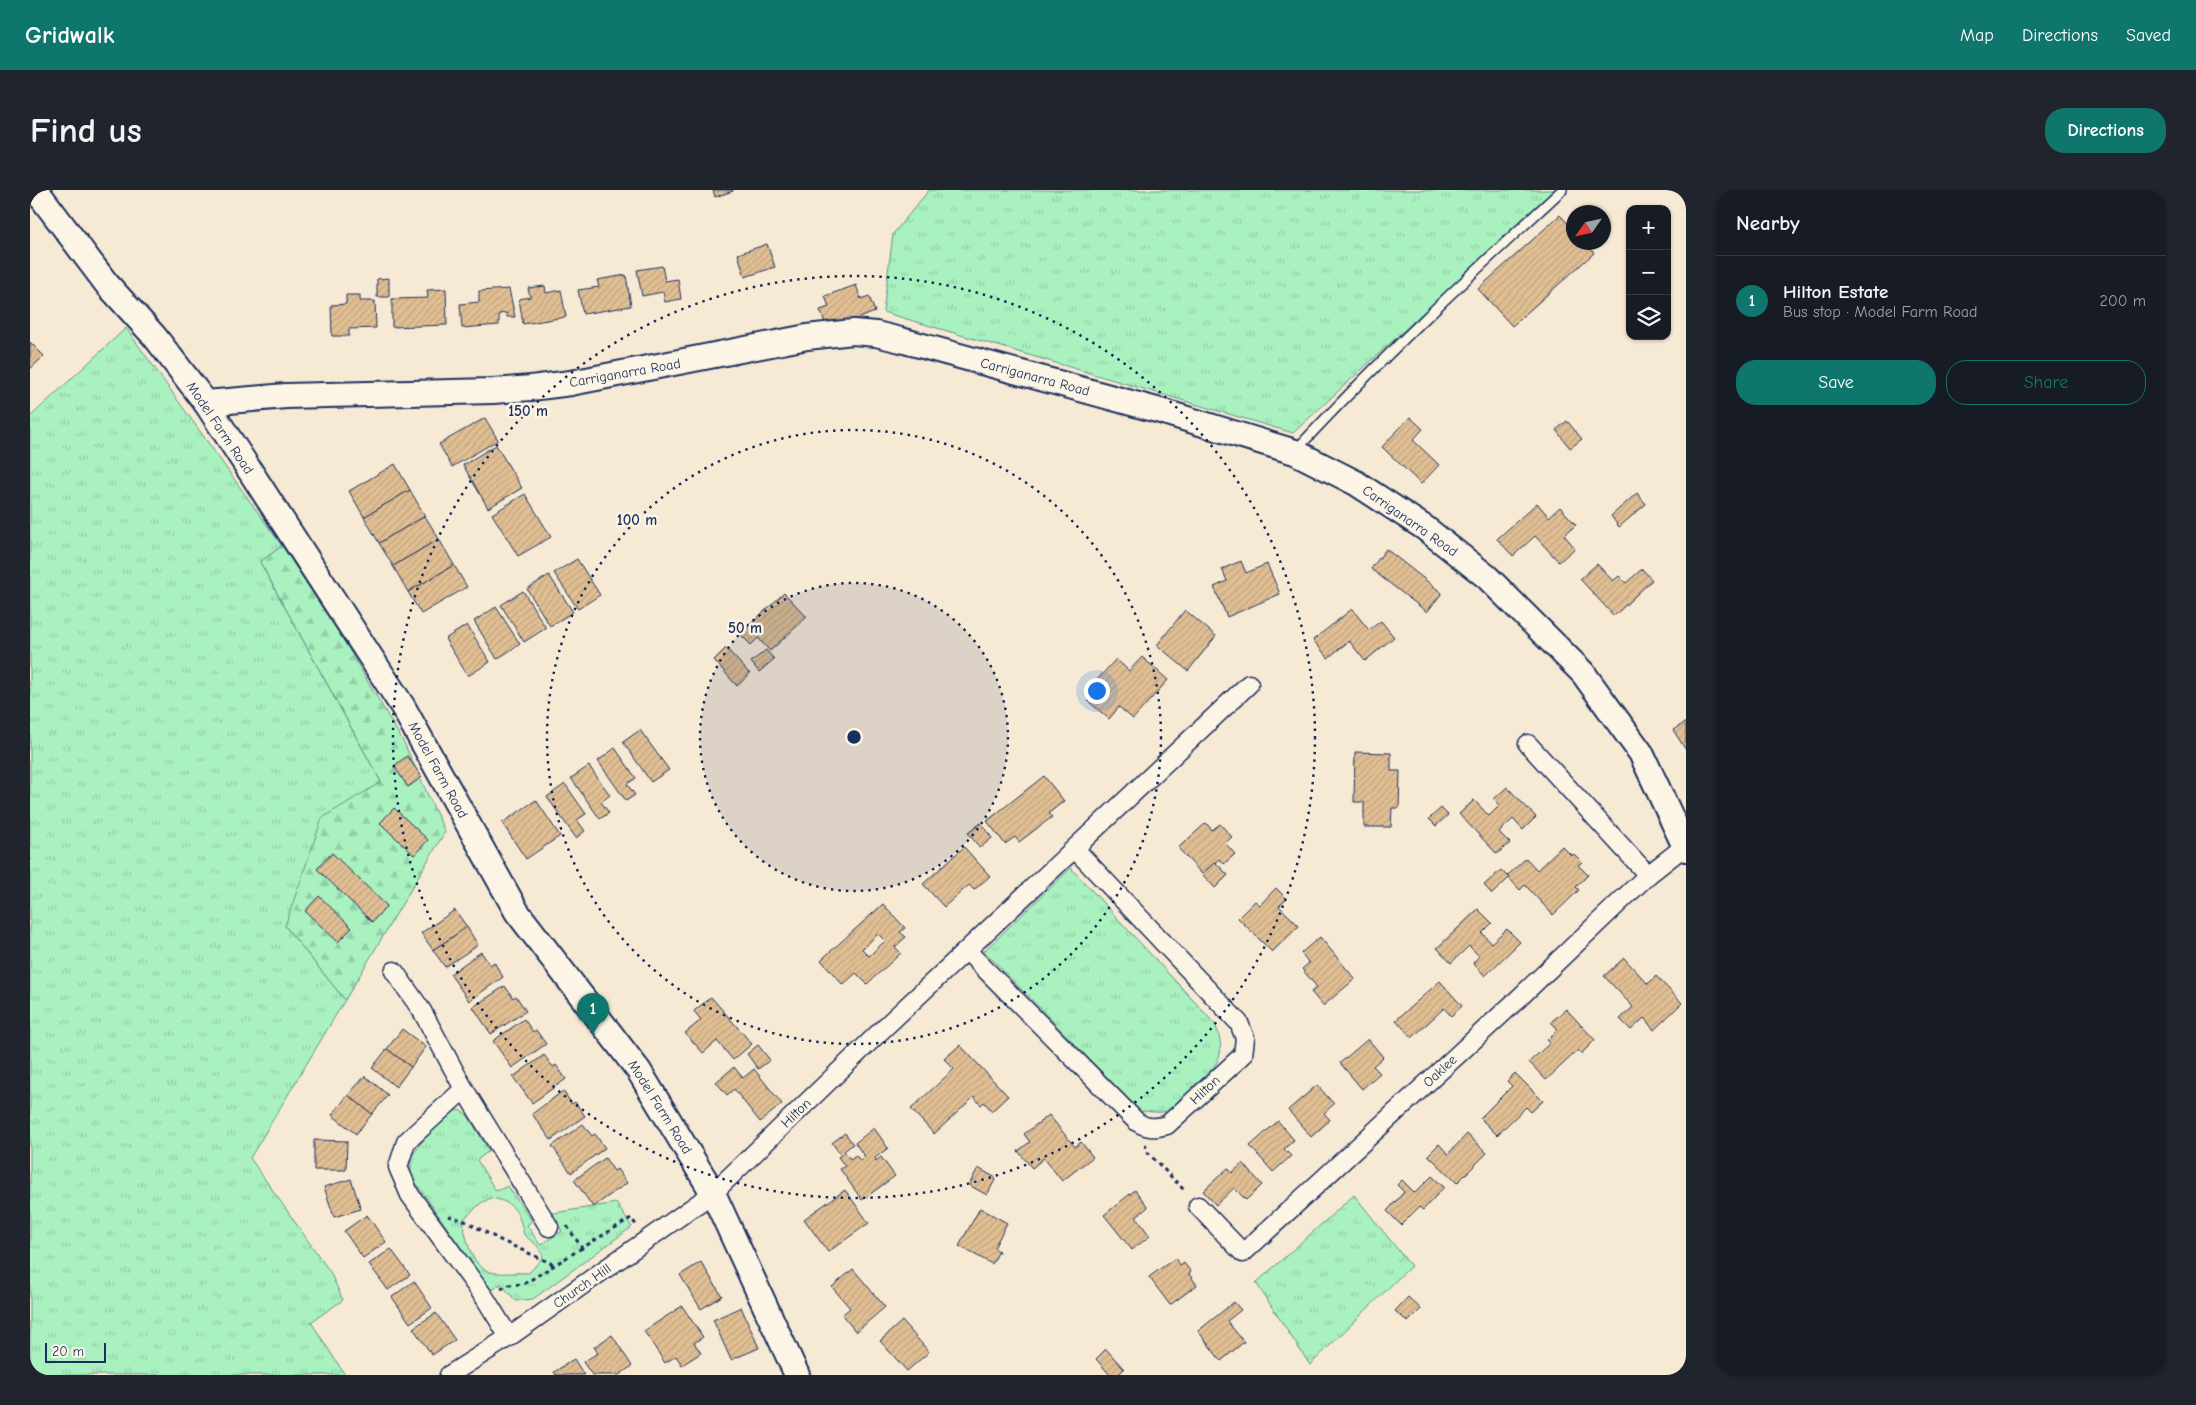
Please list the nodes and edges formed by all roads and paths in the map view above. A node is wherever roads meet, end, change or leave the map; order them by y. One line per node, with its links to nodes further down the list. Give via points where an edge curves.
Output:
1 (36, 190): 3 (street, Model Farm Road, via 106,283 155,337)
2 (1562, 190): 4 (lane, via 1336,407)
3 (206, 403): 4 (street, Carriganarra Road, via 286,396 531,388 853,332 901,340 1164,412); 14 (street, Model Farm Road, via 403,707 517,912 639,1071)
4 (1295, 452): 7 (street, Carriganarra Road, via 1356,483 1426,528 1487,578 1583,673 1641,754)
5 (1249, 684): 8 (street, Hilton)
6 (1528, 744): 9 (street)
7 (1686, 848): 9 (street, Oaklee)
8 (1075, 849): 10 (street, Hilton); 13 (street, Hilton, via 1239,1023 1245,1038 1243,1055 1167,1125 1145,1127)
9 (1648, 875): 15 (street, Oaklee, via 1242,1252)
10 (967, 951): 13 (street); 14 (street, Hilton)
11 (394, 971): 12 (street, via 422,1011)
12 (464, 1089): 16 (street, via 406,1142 398,1167 410,1195); 17 (street)
13 (1137, 1122): 15 (path, via 1148,1153)
14 (713, 1193): 18 (street, Church Hill); 24 (street, Model Farm Road)
15 (1198, 1206)
16 (429, 1221): 20 (path, via 444,1215 463,1220); 21 (street)
17 (556, 1223): 19 (path)
18 (649, 1240): 19 (path, via 631,1218); 22 (street, Church Hill)
19 (582, 1248): 20 (path)
20 (555, 1265): 21 (path, via 524,1284 509,1285)
21 (485, 1298): 22 (street)
22 (509, 1337): 23 (street, Church Hill)
23 (449, 1375)
24 (797, 1375)

